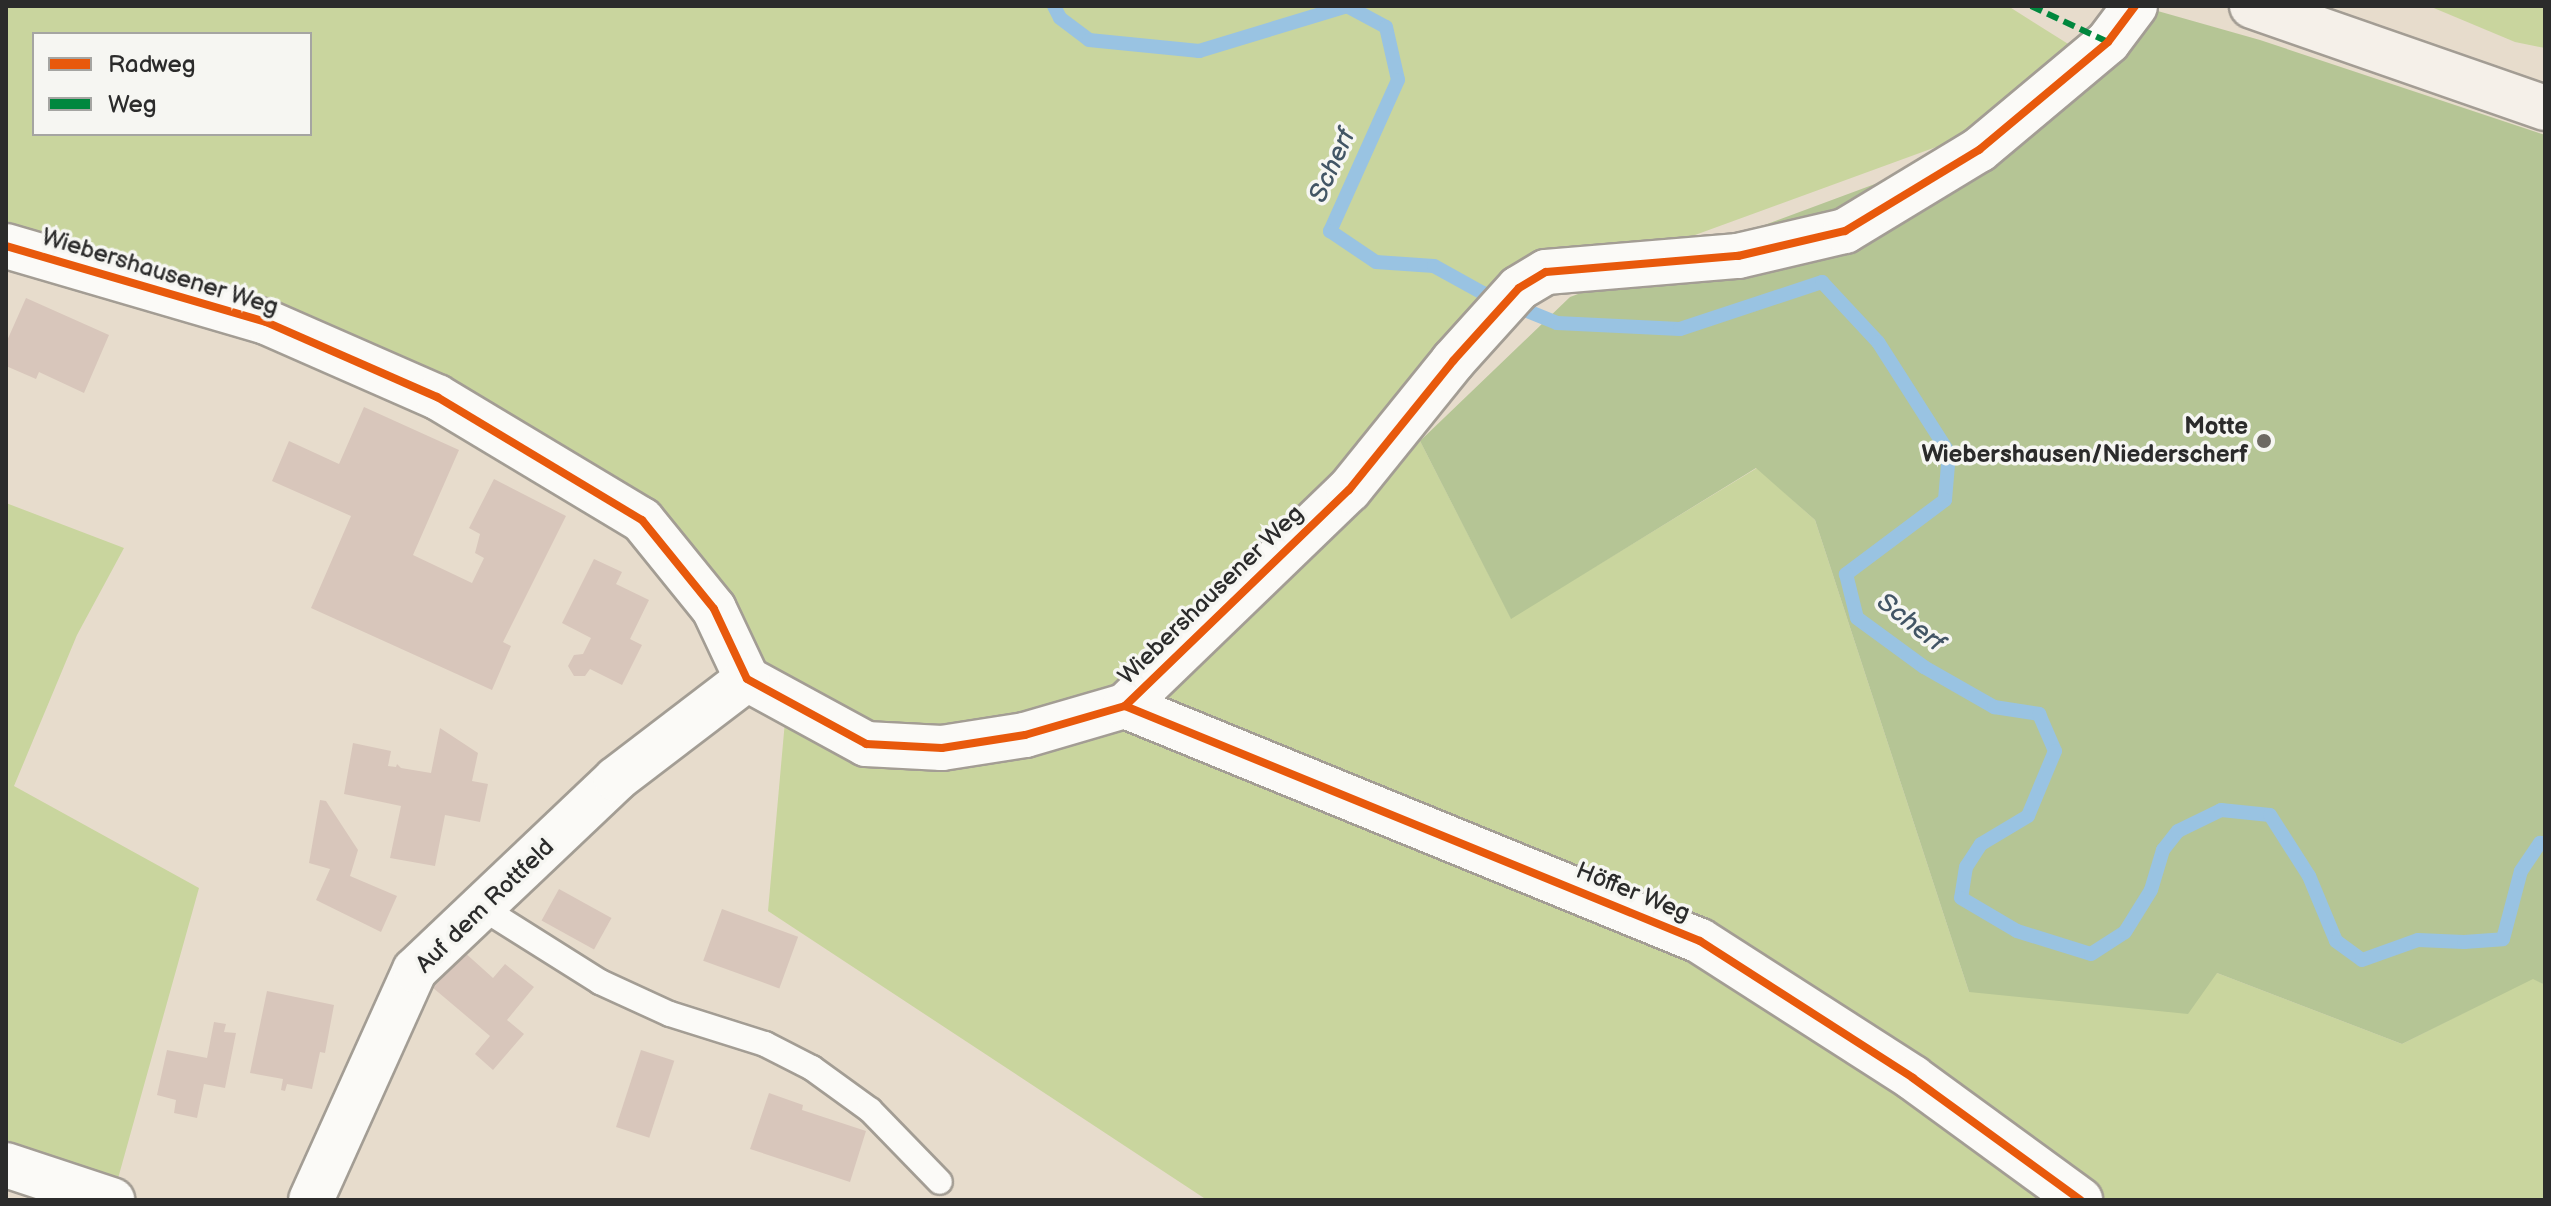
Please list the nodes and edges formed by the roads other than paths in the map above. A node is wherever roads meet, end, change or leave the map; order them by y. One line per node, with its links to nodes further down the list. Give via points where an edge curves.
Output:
1 (2135, 6): 6 (street, Wiebershausener Weg, via 2108,42 1979,150 1845,231 1738,256 1546,272 1519,288 1349,490)
2 (2252, 6): 3 (main road)
3 (2545, 108)
4 (6, 246): 5 (street, Wiebershausener Weg, via 266,322 437,397 642,520 714,609)
5 (747, 679): 6 (street, Wiebershausener Weg, via 866,744 942,748 1025,735); 7 (street, Auf dem Rottfeld, via 616,779)
6 (1125, 706): 12 (street, Höffer Weg, via 1700,941 1913,1078)
7 (481, 907): 9 (lane, via 600,982 670,1014 765,1044 812,1068 870,1110); 11 (street, Auf dem Rottfeld, via 415,970)
8 (6, 1165): 10 (street)
9 (940, 1182)
10 (112, 1200)
11 (311, 1200)
12 (2080, 1200)

